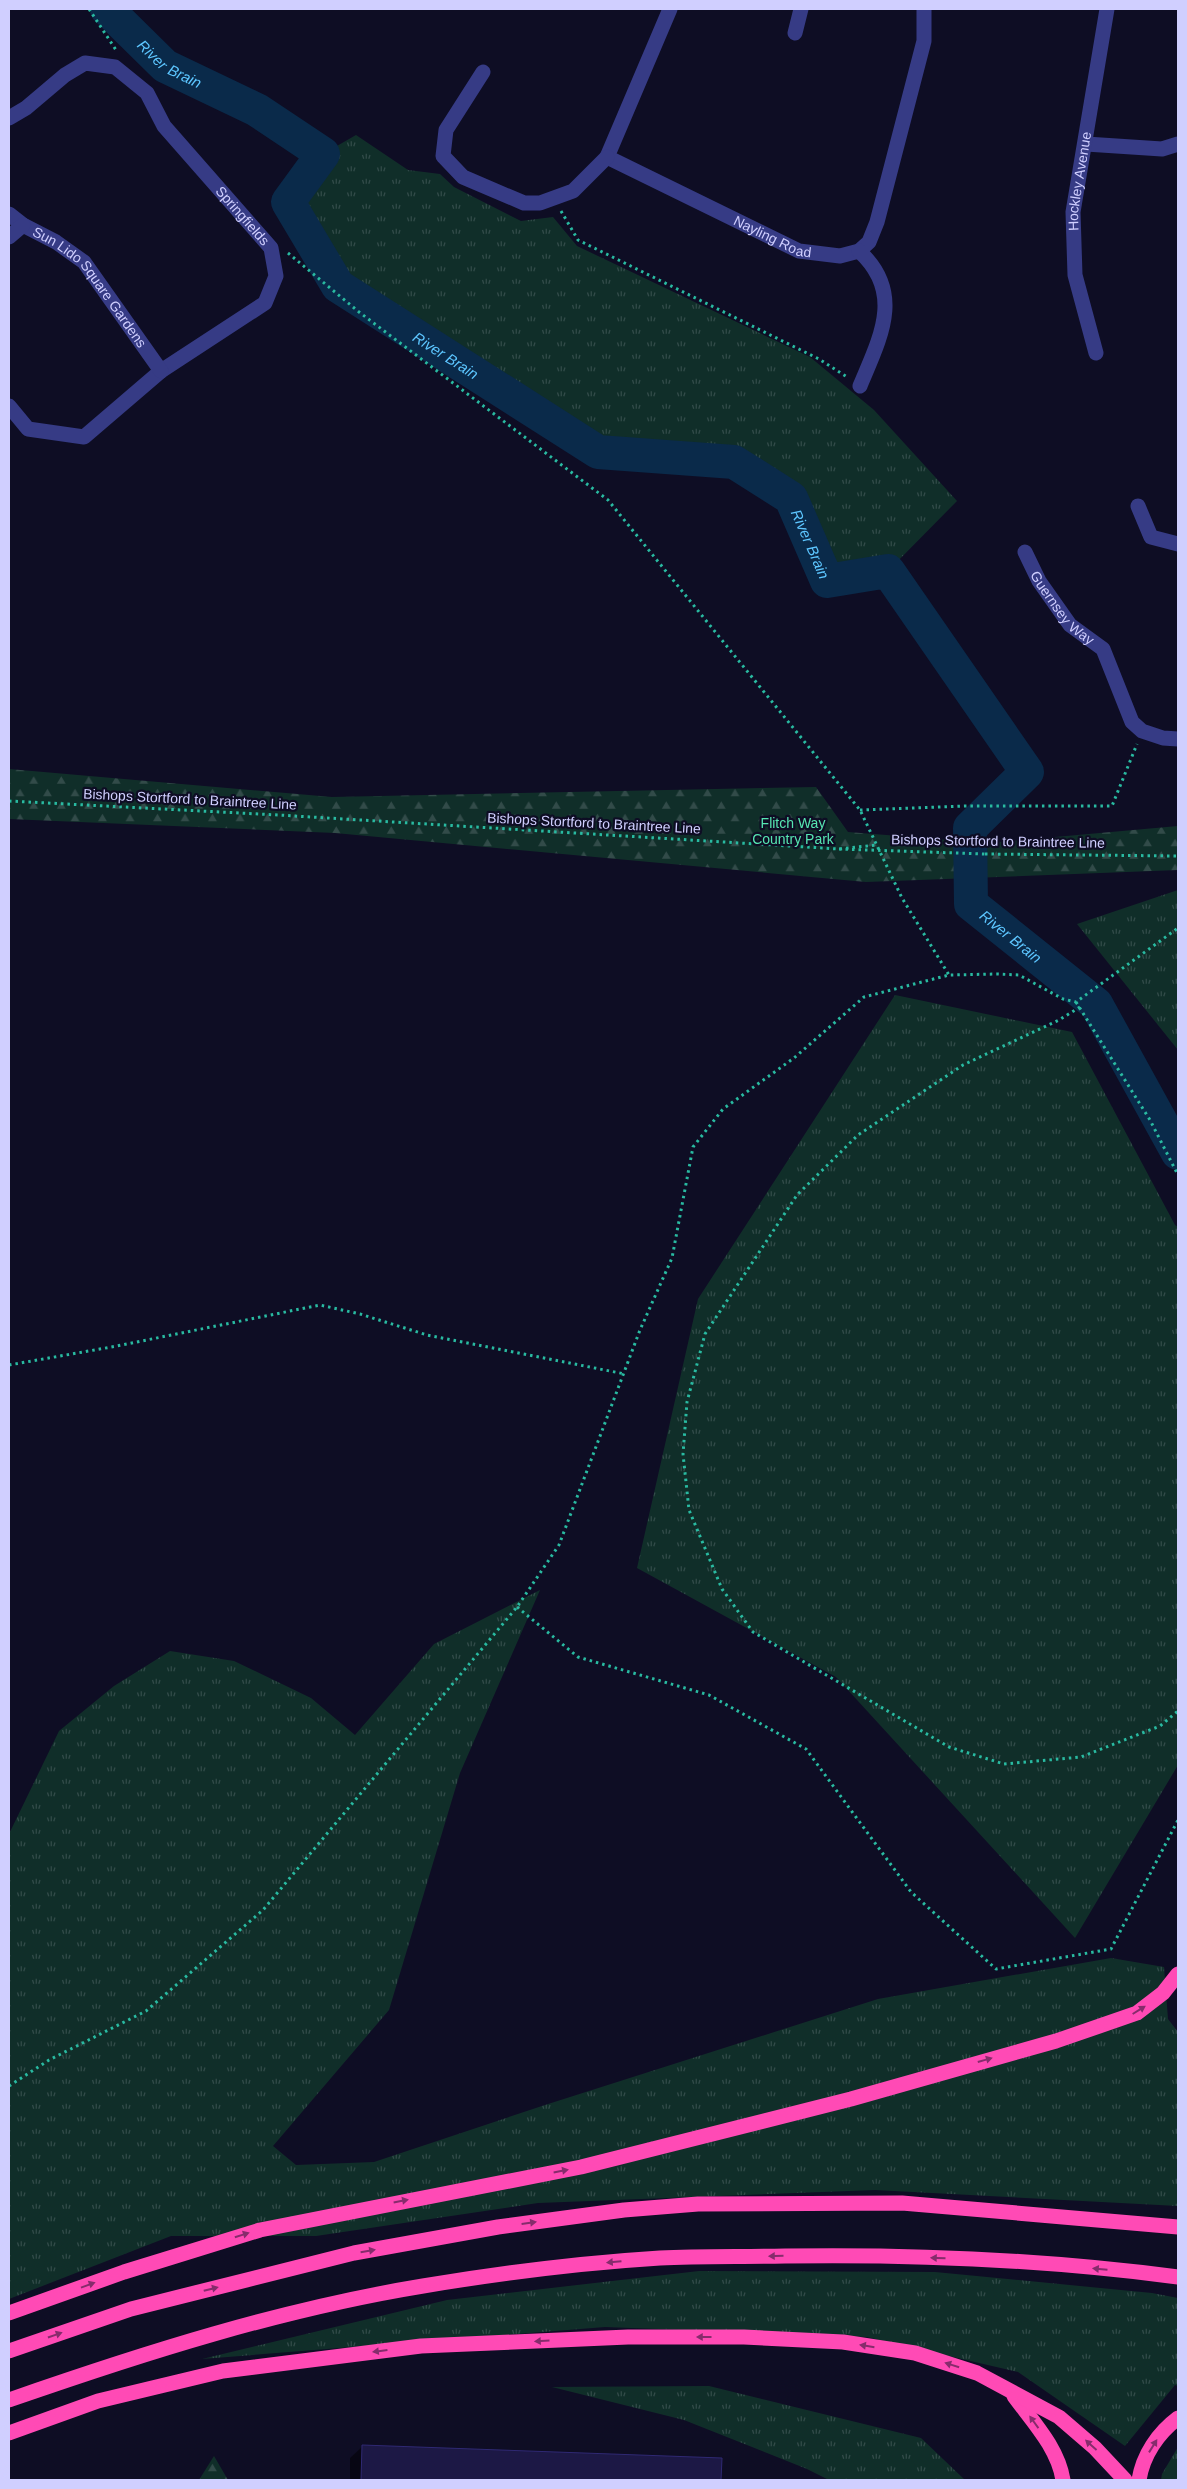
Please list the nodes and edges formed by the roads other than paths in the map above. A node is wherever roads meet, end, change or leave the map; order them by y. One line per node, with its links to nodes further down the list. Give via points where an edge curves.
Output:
1 (670, 9): 10 (street)
2 (801, 9): 5 (street)
3 (924, 9): 14 (street, via 924,41 877,222 869,242)
4 (1107, 9): 8 (street, Hockley Avenue)
5 (795, 33)
6 (483, 72): 10 (street, via 446,130 443,156 463,178 524,202 540,203 573,191)
7 (9, 118): 16 (street, Springfields, via 65,75 85,64 116,67 146,93 164,126 271,248 276,276 265,303)
8 (1086, 144): 9 (street, via 1162,149); 15 (street, Hockley Avenue, via 1073,212 1075,274)
9 (1178, 144)
10 (607, 157): 14 (street, Nayling Road, via 799,251 840,256)
11 (9, 214): 12 (street, Sun Lido Square Gardens)
12 (23, 225): 13 (street); 16 (street, Sun Lido Square Gardens, via 56,242 84,262)
13 (9, 237)
14 (860, 251): 17 (street, via 873,264 887,307 882,335)
15 (1096, 353)
16 (161, 371): 18 (street, Springfields, via 84,437 28,429)
17 (860, 386)
18 (9, 406)
19 (1138, 506): 20 (street, via 1150,537)
20 (1178, 544)
21 (1025, 552): 22 (street, Guernsey Way, via 1039,581 1070,625 1103,649 1132,722 1142,731)
22 (1178, 739)
23 (1178, 1974): 26 (highway, one-way to 23, via 124,2272 260,2230 581,2167 851,2098 1056,2041 1137,2013 1163,1993)
24 (1178, 2227): 27 (highway, one-way to 24, via 131,2309 354,2254 498,2227 624,2210 698,2204 902,2203)
25 (1178, 2277): 29 (highway, one-way to 29, via 991,2259 850,2255 661,2258 533,2270 420,2286 279,2317 127,2359)
26 (9, 2313)
27 (9, 2351)
28 (1013, 2394): 31 (highway, one-way to 31, via 977,2373 915,2353 843,2342 744,2337 628,2337 421,2346 223,2371 98,2401); 32 (highway, one-way to 28, via 1061,2466 1047,2440); 33 (highway, one-way to 28, via 1095,2448 1058,2417)
29 (9, 2400)
30 (1178, 2418): 34 (highway, one-way to 30, via 1150,2449)
31 (9, 2433)
32 (1063, 2480)
33 (1125, 2480)
34 (1139, 2480)

